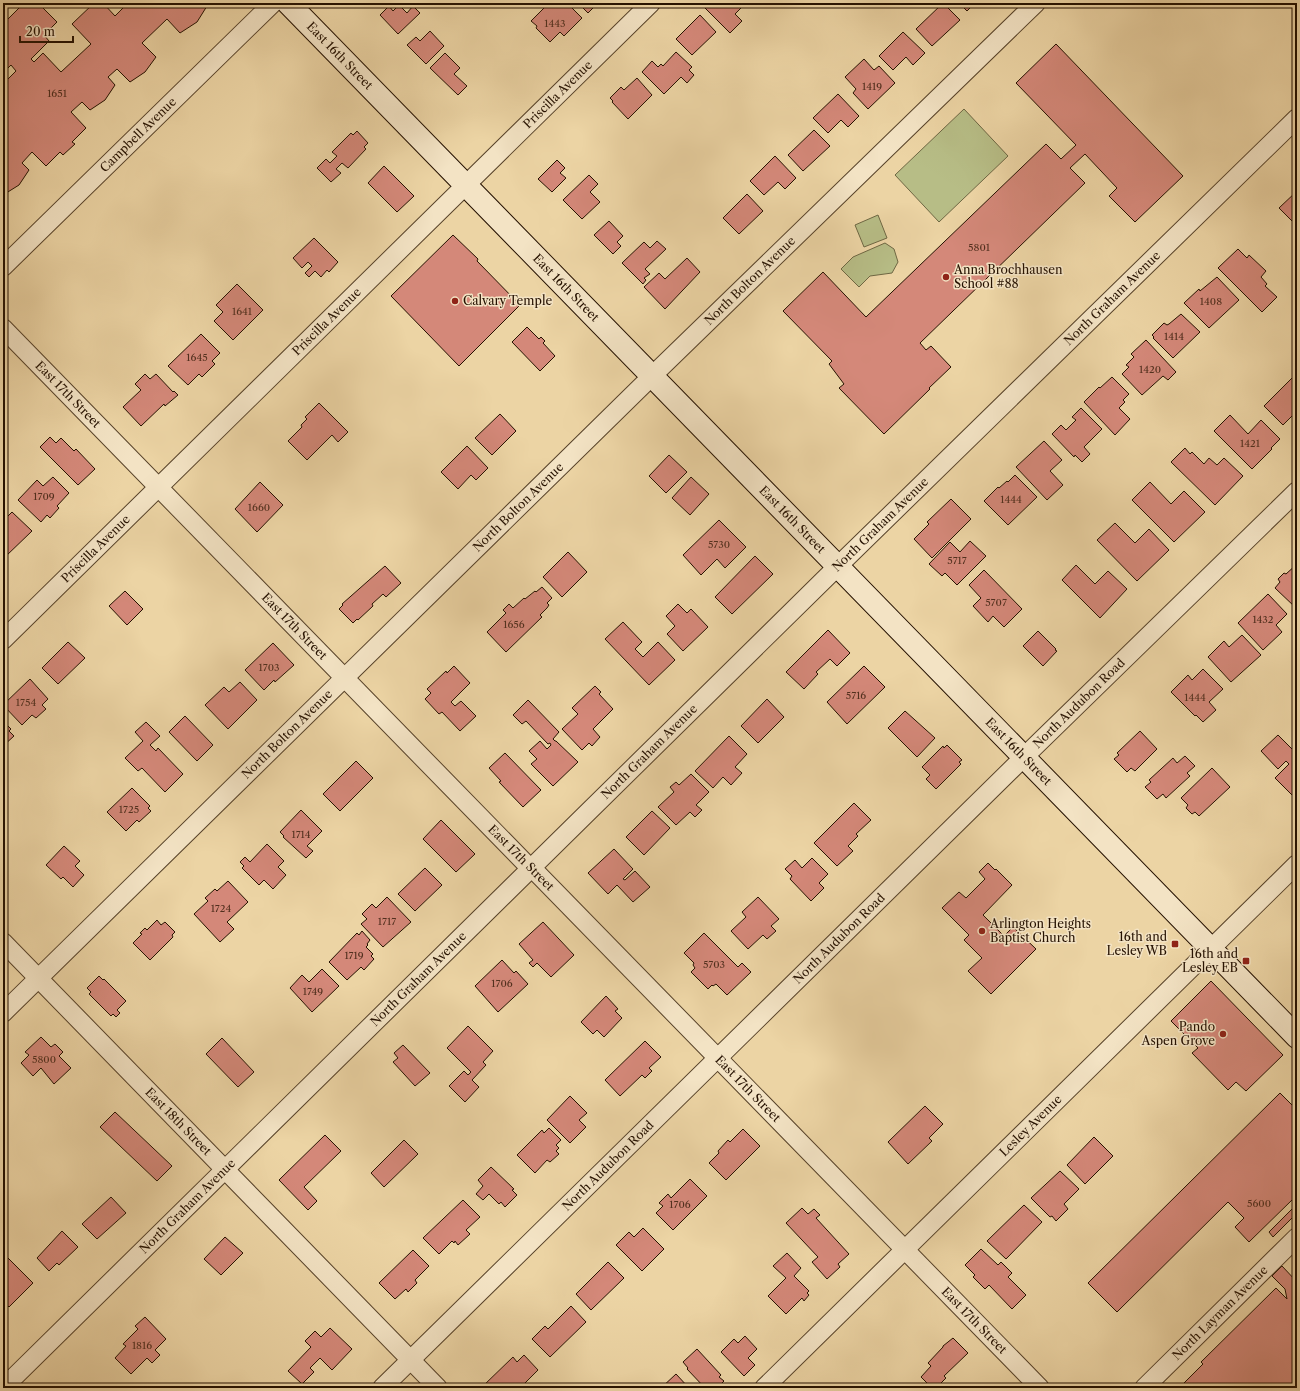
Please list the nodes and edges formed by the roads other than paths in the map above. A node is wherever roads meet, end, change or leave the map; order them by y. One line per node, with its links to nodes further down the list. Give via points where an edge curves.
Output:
1 (272, 3): 7 (street, Campbell Avenue)
2 (288, 3): 6 (main road, East 16th Street)
3 (651, 3): 6 (street, Priscilla Avenue)
4 (1031, 4): 9 (street, North Bolton Avenue)
5 (1297, 118): 12 (street, North Graham Avenue)
6 (466, 185): 9 (main road, East 16th Street); 10 (street, Priscilla Avenue)
7 (3, 267)
8 (3, 328): 10 (street, East 17th Street)
9 (652, 376): 12 (main road, East 16th Street); 14 (street, North Bolton Avenue)
10 (158, 487): 13 (street, Priscilla Avenue); 14 (street, East 17th Street)
11 (1297, 491): 15 (street, North Audubon Road)
12 (838, 566): 15 (main road, East 16th Street); 17 (street, North Graham Avenue)
13 (3, 640)
14 (345, 678): 17 (street, East 17th Street); 20 (street, North Bolton Avenue)
15 (1024, 756): 19 (main road, East 16th Street); 23 (street, North Audubon Road)
16 (1297, 864): 19 (street, Lesley Avenue)
17 (531, 869): 23 (street, East 17th Street); 24 (street, North Graham Avenue)
18 (3, 942): 20 (street, East 18th Street)
19 (1210, 948): 22 (main road, East 16th Street); 26 (street, Lesley Avenue)
20 (38, 978): 21 (street, North Bolton Avenue); 24 (street, East 18th Street)
21 (3, 1013)
22 (1297, 1037)
23 (718, 1058): 26 (street, East 17th Street); 27 (street, North Audubon Road)
24 (225, 1169): 27 (street, East 18th Street); 28 (street, North Graham Avenue)
25 (1297, 1237): 33 (street, North Layman Avenue)
26 (905, 1250): 31 (street, Lesley Avenue); 32 (street, East 17th Street)
27 (411, 1360): 29 (street, North Audubon Road); 30 (street, East 18th Street)
28 (3, 1388)
29 (382, 1388)
30 (438, 1388)
31 (764, 1388)
32 (1040, 1388)
33 (1144, 1388)

